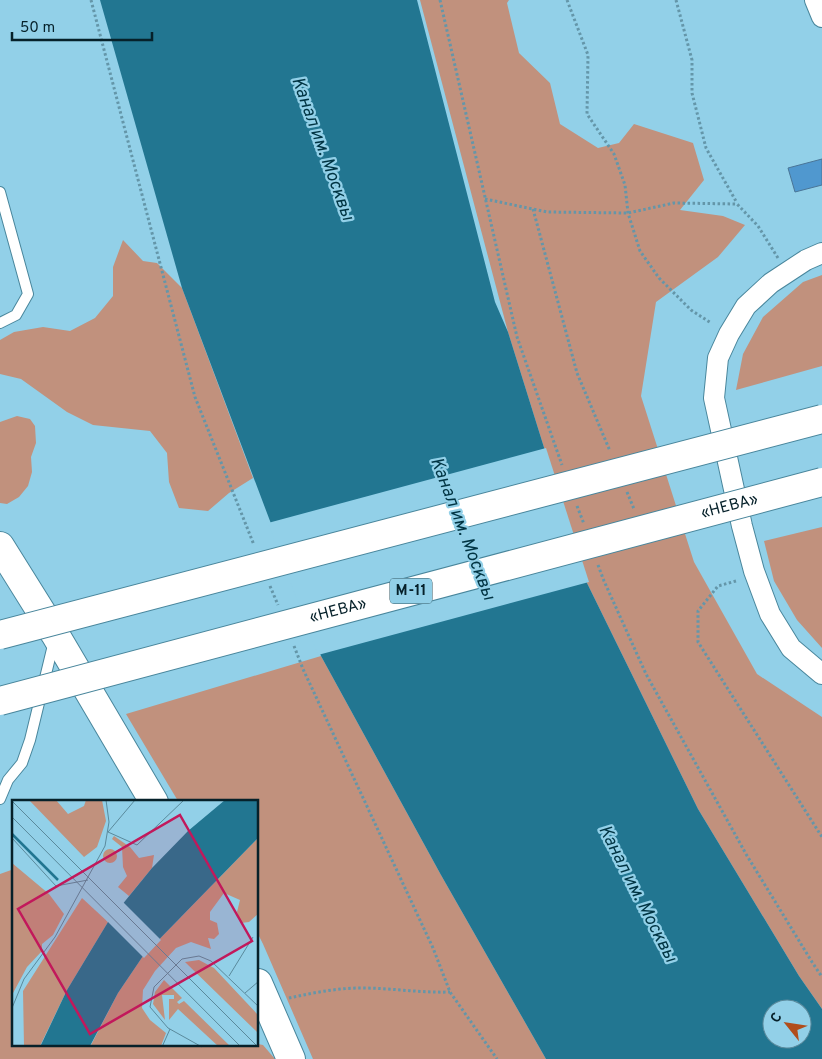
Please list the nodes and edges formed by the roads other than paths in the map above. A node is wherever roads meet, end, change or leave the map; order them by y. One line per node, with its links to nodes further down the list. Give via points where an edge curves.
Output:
1 (815, 0): 2 (street)
2 (822, 17)
3 (0, 192): 5 (lane, via 28,294 16,315)
4 (822, 253): 11 (street, via 771,283 746,306 728,334 718,358 714,398 742,526 770,614 791,648)
5 (0, 323)
6 (822, 419): 10 (main road, bridge)
7 (822, 482): 12 (main road, «НЕВА» / М-11, bridge)
8 (0, 546): 9 (main road)
9 (55, 634): 13 (lane, via 30,740 22,763 8,780); 14 (main road)
10 (0, 635)
11 (822, 674)
12 (0, 700)
13 (0, 799)
14 (153, 800)
15 (262, 993): 16 (main road)
16 (291, 1059)

